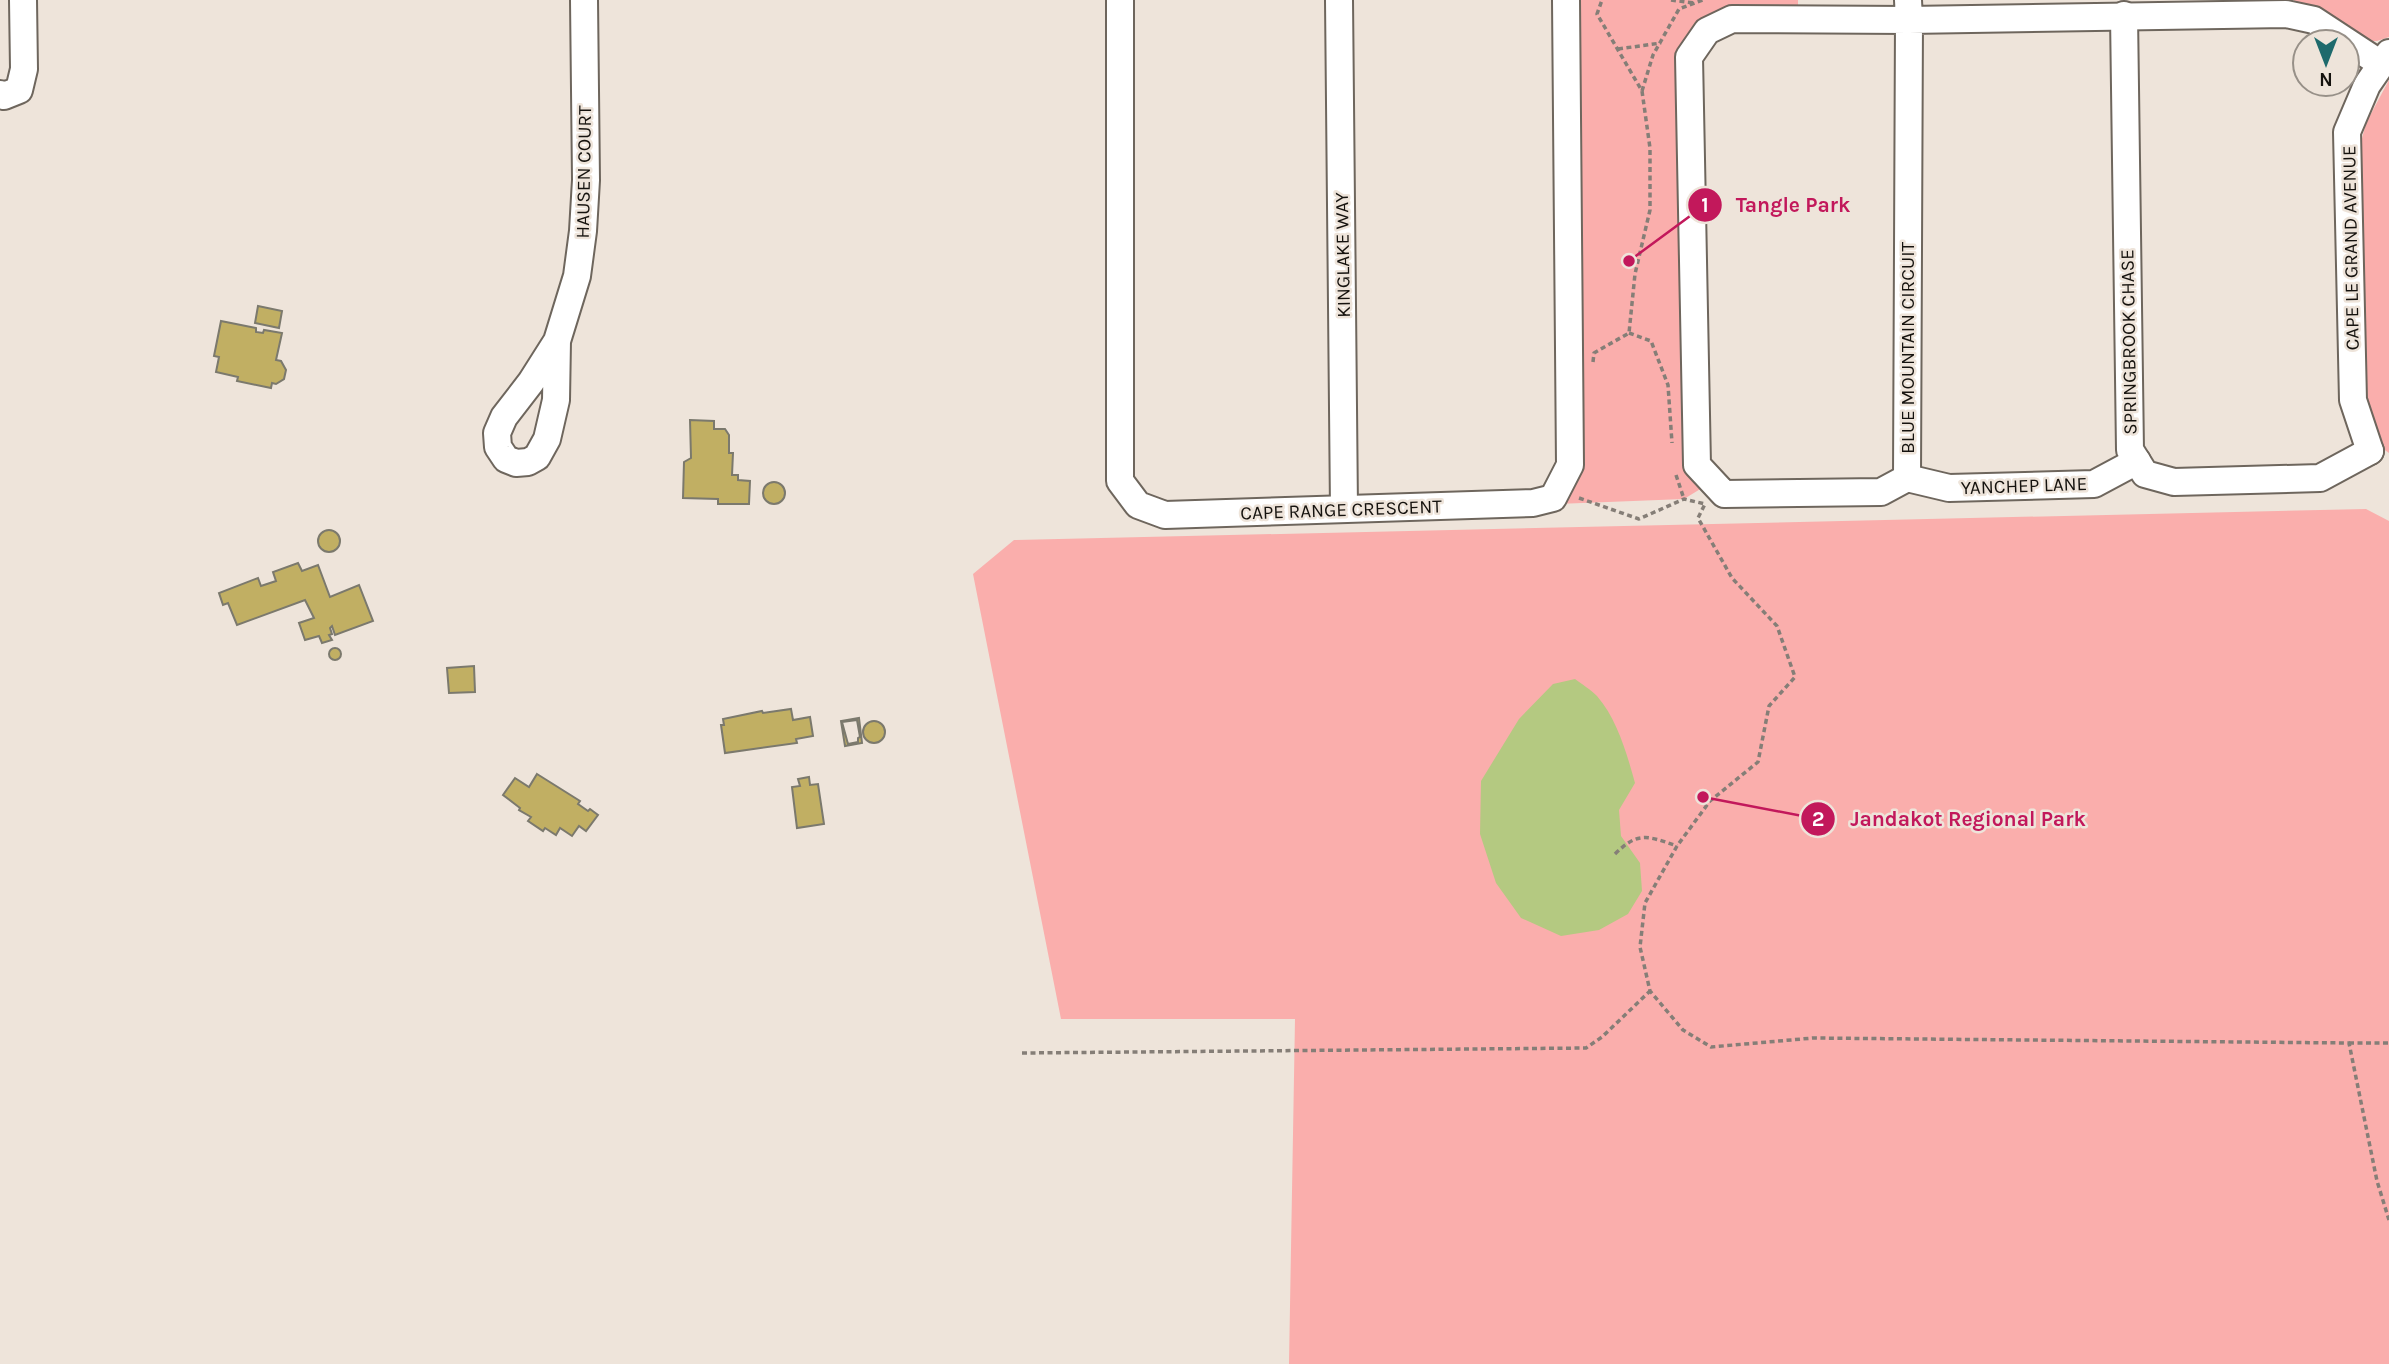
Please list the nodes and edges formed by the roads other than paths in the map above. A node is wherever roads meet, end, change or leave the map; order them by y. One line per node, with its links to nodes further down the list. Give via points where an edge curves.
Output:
1 (23, 0): 10 (street, via 24,69 19,90)
2 (584, 0): 11 (street, HAUSEN COURT, via 583,232 577,276)
3 (1120, 0): 15 (street, CAPE RANGE CRESCENT, via 1120,481 1138,505 1166,515)
4 (1339, 0): 15 (street, KINGLAKE WAY)
5 (1566, 0): 15 (street, CAPE RANGE CRESCENT, via 1570,465 1553,498 1533,503)
6 (2183, 8): 8 (street, BLUE MOUNTAIN CIRCUIT); 9 (street, BLUE MOUNTAIN CIRCUIT, via 2314,20)
7 (1909, 10): 8 (street, BLUE MOUNTAIN CIRCUIT); 14 (street, BLUE MOUNTAIN CIRCUIT); 14 (street, BLUE MOUNTAIN CIRCUIT, via 1732,19 1707,31 1689,57 1697,465 1724,494 1881,492)
8 (2124, 15): 13 (street, SPRINGBROOK CHASE, via 2130,450)
9 (2385, 58): 12 (street, CAPE LE GRAND AVENUE, via 2367,85 2347,132 2353,400)
10 (0, 94)
11 (557, 341)
12 (2379, 456): 13 (street, SPRINGBROOK CHASE, via 2320,478 2174,482 2145,474)
13 (2137, 461): 14 (street, YANCHEP LANE, via 2094,484 1950,488)
14 (1907, 478)
15 (1345, 509)

